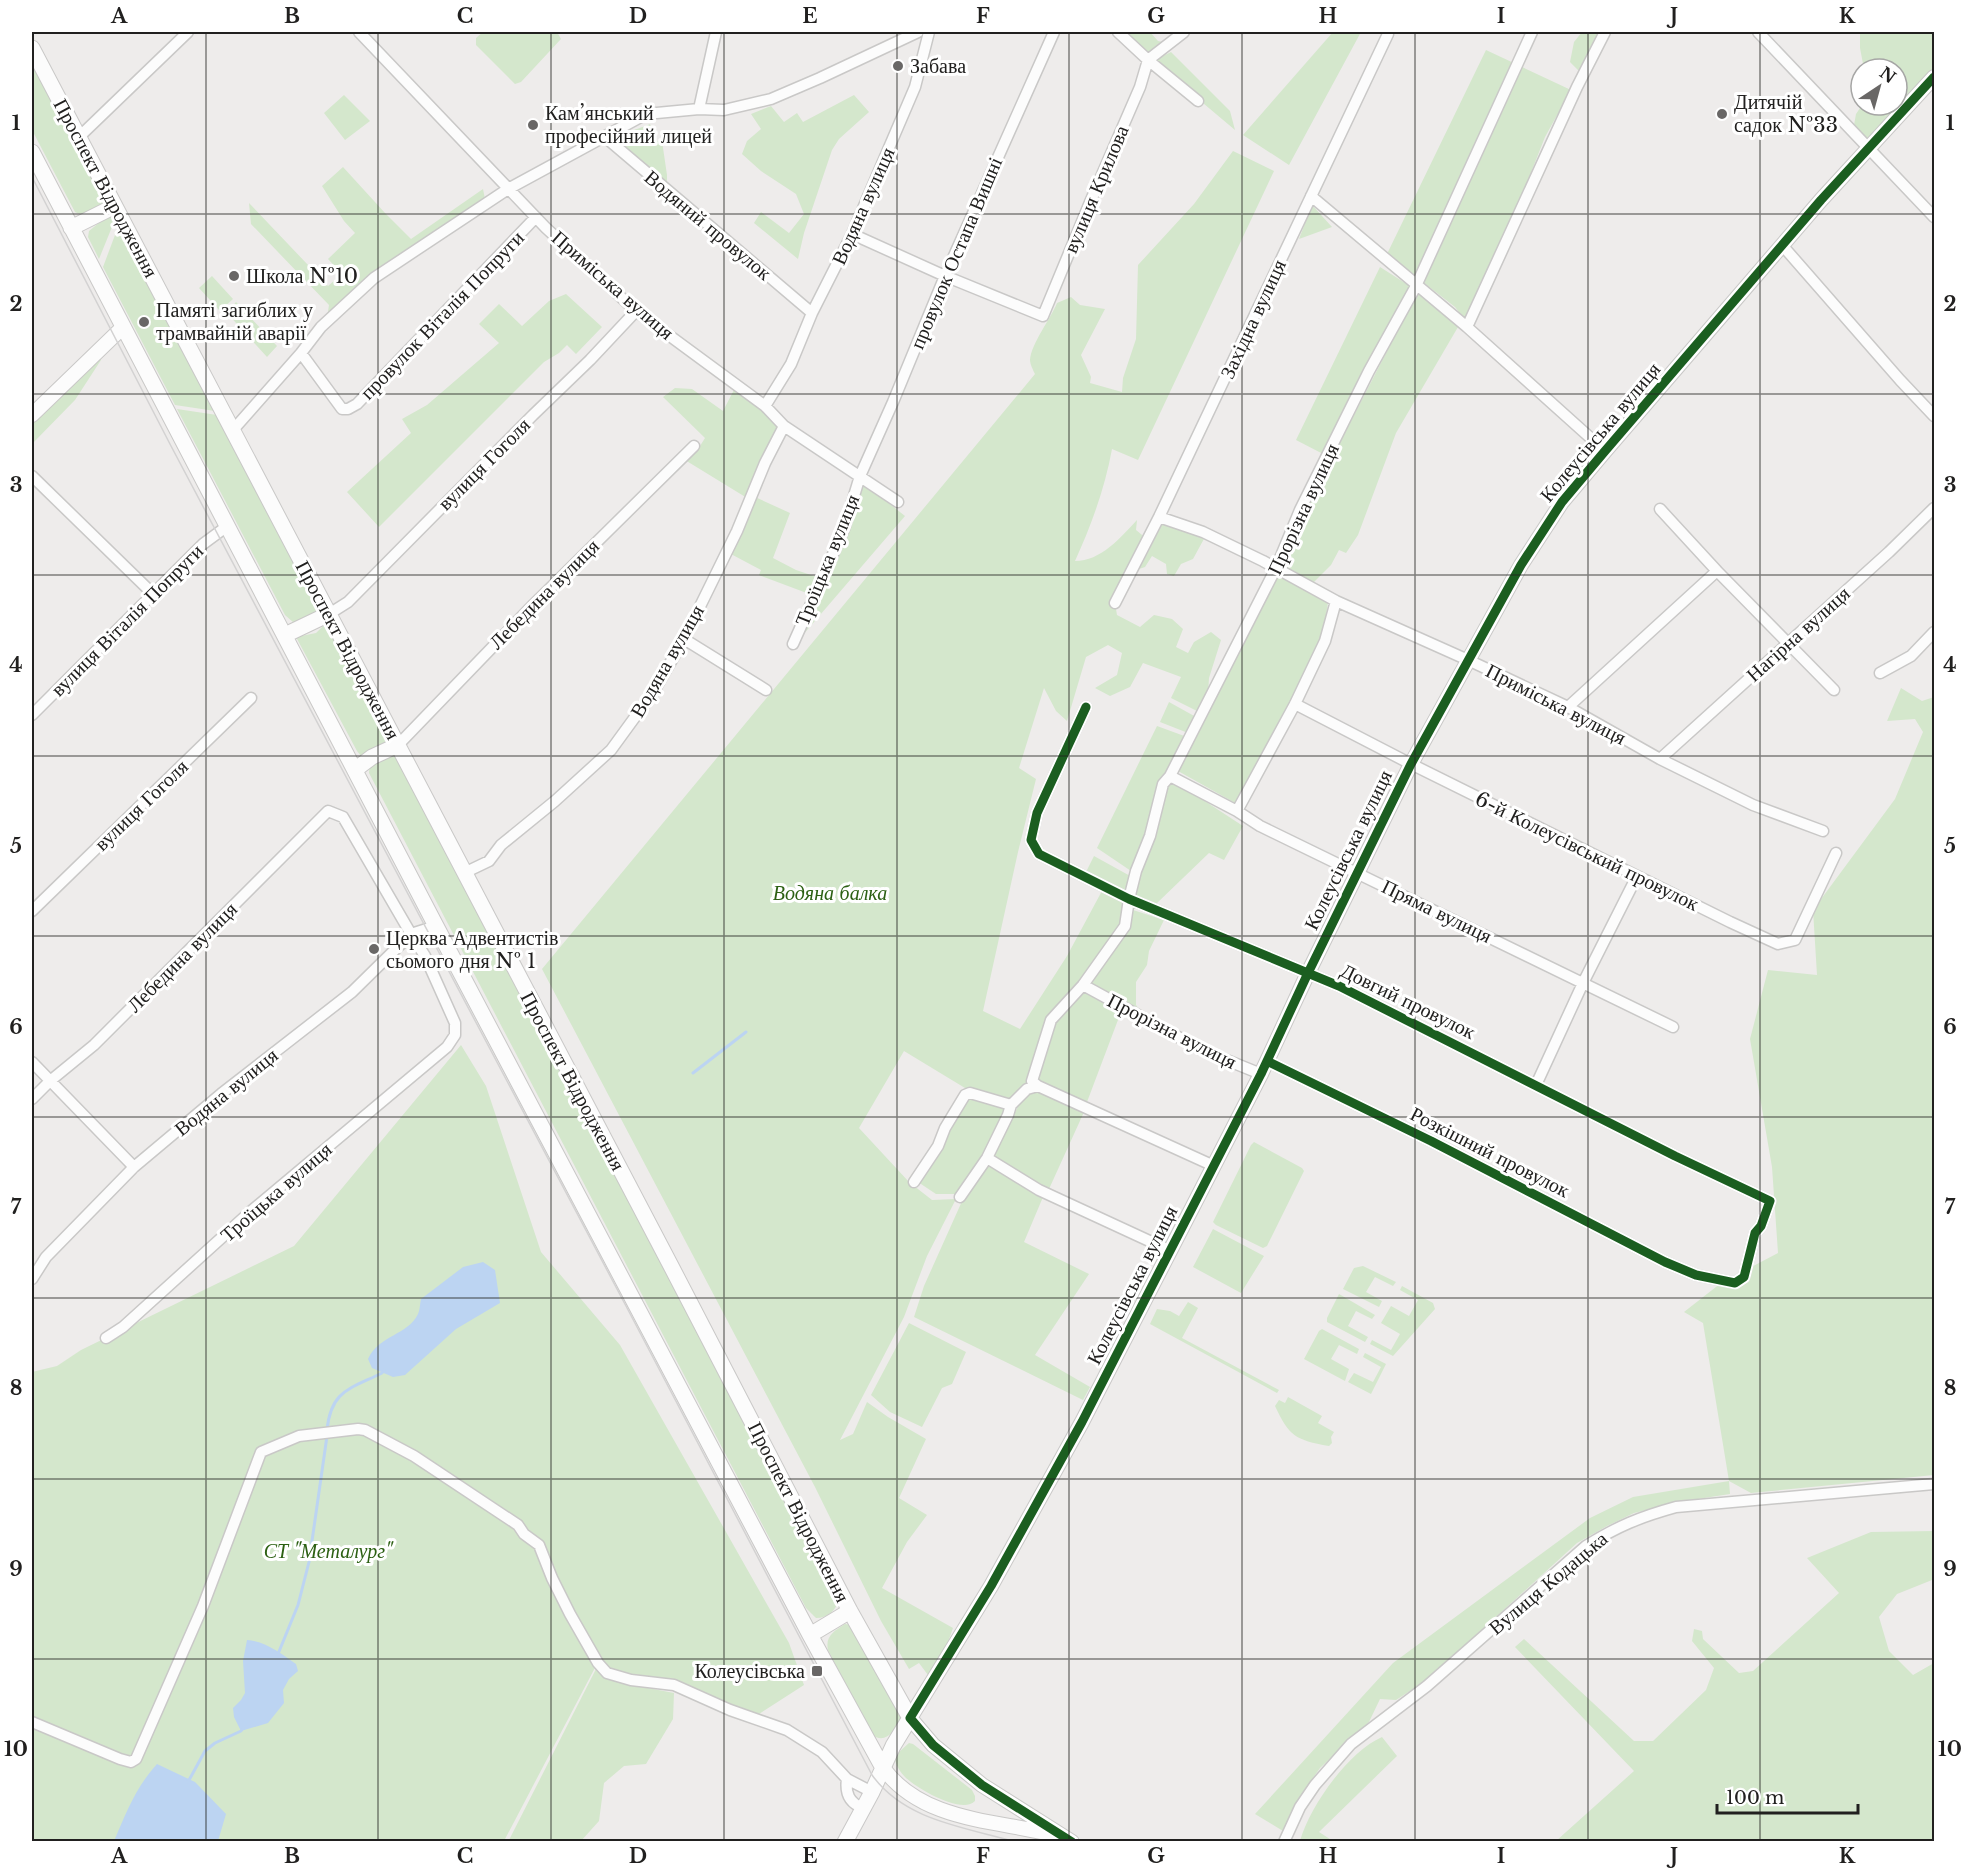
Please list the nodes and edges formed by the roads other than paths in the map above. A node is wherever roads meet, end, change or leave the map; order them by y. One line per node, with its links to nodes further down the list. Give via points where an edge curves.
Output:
1 (188, 32): 18 (street)
2 (716, 32): 17 (street)
3 (918, 32): 17 (street, via 771,99 723,110)
4 (929, 32): 29 (street, Водяна вулиця, via 915,87)
5 (1054, 32): 31 (street, провулок Остапа Вишні)
6 (1118, 32): 14 (street)
7 (1184, 32): 14 (street)
8 (1532, 32): 32 (street, Прорізна вулиця)
9 (1605, 32): 35 (street)
10 (1758, 32): 20 (street)
11 (366, 34): 23 (street, Приміська вулиця)
12 (1388, 34): 24 (street, Західна вулиця)
13 (32, 48): 18 (main road, Проспект Відродження)
14 (1149, 60): 16 (street); 31 (street, вулиця Крилова, via 1043,316)
15 (1935, 77): 20 (street, Колеусівська вулиця)
16 (1198, 101)
17 (699, 109): 19 (street, via 646,114)
18 (79, 137): 25 (main road, Проспект Відродження)
19 (605, 137): 23 (street); 34 (street, Водяний провулок)
20 (1869, 149): 27 (street); 30 (street, Колеусівська вулиця)
21 (32, 152): 22 (main road, Проспект Відродження)
22 (35, 169): 28 (main road, Проспект Відродження)
23 (508, 189): 26 (street, Приміська вулиця); 37 (street, via 374,278 321,327)
24 (1311, 196): 32 (street); 50 (street, Західна вулиця)
25 (115, 206): 28 (main road); 42 (main road, Проспект Відродження)
26 (537, 217): 33 (street, Приміська вулиця); 37 (street, провулок Віталія Попруги, via 357,404 342,409)
27 (1935, 217)
28 (71, 228): 36 (main road, Проспект Відродження)
29 (852, 234): 31 (street); 34 (street, Водяна вулиця)
30 (1782, 245): 40 (street); 44 (street, Колеусівська вулиця)
31 (945, 276): 46 (street, провулок Остапа Вишні)
32 (1416, 286): 35 (street); 52 (street, Прорізна вулиця, via 1369,370)
33 (636, 310): 38 (street, Приміська вулиця); 57 (street, вулиця Гоголя, via 348,602)
34 (812, 313): 38 (street, Водяна вулиця, via 791,364)
35 (1467, 327): 44 (street)
36 (122, 328): 39 (street); 51 (main road, Проспект Відродження)
37 (301, 353): 42 (street)
38 (765, 406): 41 (street, Приміська вулиця)
39 (32, 415)
40 (1935, 417)
41 (784, 426): 46 (street, Приміська вулиця); 60 (street, Водяна вулиця)
42 (233, 430): 57 (main road, Проспект Відродження)
43 (694, 446): 72 (street, Лебедина вулиця)
44 (1605, 451): 63 (street, Колеусівська вулиця, via 1562,502 1521,565)
45 (32, 476): 54 (street)
46 (860, 476): 47 (street, Приміська вулиця); 62 (street, Троїцька вулиця, via 844,529)
47 (898, 502)
48 (1935, 508): 61 (street, Нагірна вулиця)
49 (1660, 509): 53 (street)
50 (1159, 517): 52 (street, Приміська вулиця, via 1203,532); 56 (street, Західна вулиця)
51 (226, 527): 54 (street, вулиця Віталія Попруги); 59 (main road, Проспект Відродження)
52 (1276, 568): 55 (street, Приміська вулиця); 76 (street, Прорізна вулиця)
53 (1717, 571): 61 (street); 70 (street)
54 (152, 593): 71 (street, вулиця Віталія Попруги)
55 (1336, 601): 63 (street, Приміська вулиця); 68 (street, via 1325,641)
56 (1115, 603)
57 (330, 614): 59 (main road); 72 (main road, Проспект Відродження)
58 (1935, 632): 64 (street, via 1911,656)
59 (285, 635): 75 (main road, Проспект Відродження)
60 (684, 639): 65 (street); 81 (street, Водяна вулиця, via 654,691 611,750 501,845 489,861)
61 (1789, 643): 66 (street); 73 (street, Нагірна вулиця)
62 (793, 644)
63 (1468, 660): 70 (street, Приміська вулиця); 74 (street, Колеусівська вулиця)
64 (1880, 673)
65 (766, 690)
66 (1834, 690)
67 (251, 698): 84 (street, вулиця Гоголя)
68 (1295, 704): 74 (street, 6-й Колеусівський провулок); 77 (street)
69 (1086, 707): 83 (street, Довгий провулок, via 1037,813 1031,840 1039,854)
70 (1568, 707): 73 (street, Приміська вулиця)
71 (32, 716)
72 (398, 745): 75 (main road); 81 (main road, Проспект Відродження)
73 (1660, 759): 78 (street, Приміська вулиця, via 1753,805)
74 (1411, 764): 80 (street, Колеусівська вулиця); 82 (street, 6-й Колеусівський провулок)
75 (356, 770): 85 (main road, Проспект Відродження)
76 (1170, 776): 77 (street, Пряма вулиця); 83 (street, Прорізна вулиця, via 1164,784)
77 (1237, 811): 80 (street, Пряма вулиця)
78 (1823, 831)
79 (1836, 853): 82 (street, 6-й Колеусівський провулок, via 1795,940 1779,944)
80 (1357, 872): 87 (street, Колеусівська вулиця); 88 (street, Пряма вулиця)
81 (464, 873): 108 (main road, Проспект Відродження)
82 (1637, 876): 88 (street)
83 (1129, 899): 87 (street, Довгий провулок); 89 (street, Прорізна вулиця, via 1125,926)
84 (32, 911)
85 (436, 926): 86 (street, Водяна вулиця); 109 (main road, Проспект Відродження)
86 (411, 934): 93 (street, Лебедина вулиця, via 343,817 328,811 94,1045); 100 (street, Водяна вулиця, via 352,992 220,1094); 106 (street, Троїцька вулиця, via 426,956 455,1023 455,1035 447,1047)
87 (1308, 973): 92 (street, Колеусівська вулиця); 94 (street, Довгий провулок)
88 (1582, 983): 90 (street, Пряма вулиця); 94 (street)
89 (1083, 985): 92 (street, Прорізна вулиця, via 1202,1050); 95 (street, Прорізна вулиця, via 1051,1020 1032,1081)
90 (1673, 1027)
91 (32, 1062): 93 (street)
92 (1264, 1068): 99 (street, Колеусівська вулиця); 103 (street, Розкішний провулок, via 1431,1141 1696,1275 1735,1283 1744,1276 1755,1233)
93 (50, 1081): 96 (street, Лебедина вулиця); 100 (street)
94 (1536, 1085): 103 (street, Довгий провулок)
95 (1038, 1086): 97 (street, via 1027,1089); 99 (street)
96 (32, 1099)
97 (1011, 1105): 98 (street); 101 (street, via 970,1093 965,1095 939,1146)
98 (987, 1158): 102 (street); 104 (street, via 1039,1190)
99 (1214, 1166): 104 (street, Колеусівська вулиця)
100 (134, 1167): 105 (street, Водяна вулиця, via 46,1257)
101 (914, 1182)
102 (960, 1197)
103 (1770, 1201)
104 (1170, 1251): 110 (street, Колеусівська вулиця, via 1002,1566)
105 (32, 1278)
106 (106, 1338)
107 (1935, 1484): 118 (street, Вулиця Кодацька, via 1676,1507 1611,1530 1586,1546 1427,1686 1351,1744 1315,1785)
108 (850, 1611): 109 (main road); 110 (main road, Проспект Відродження)
109 (810, 1635): 112 (main road, Проспект Відродження)
110 (910, 1718): 112 (main road); 116 (street, Проспект Відродження, via 933,1745 982,1785)
111 (32, 1722): 113 (street, via 120,1759 136,1759 203,1606 261,1452 299,1436 358,1429 414,1456 518,1525 538,1545 570,1614 608,1673 674,1685 787,1730 822,1752)
112 (883, 1768): 114 (main road); 116 (street, Проспект Відродження, via 911,1796 939,1811)
113 (847, 1779): 114 (street); 115 (street, via 850,1800)
114 (872, 1792): 115 (main road)
115 (863, 1808): 117 (main road)
116 (1067, 1839)
117 (844, 1842)
118 (1284, 1842)

